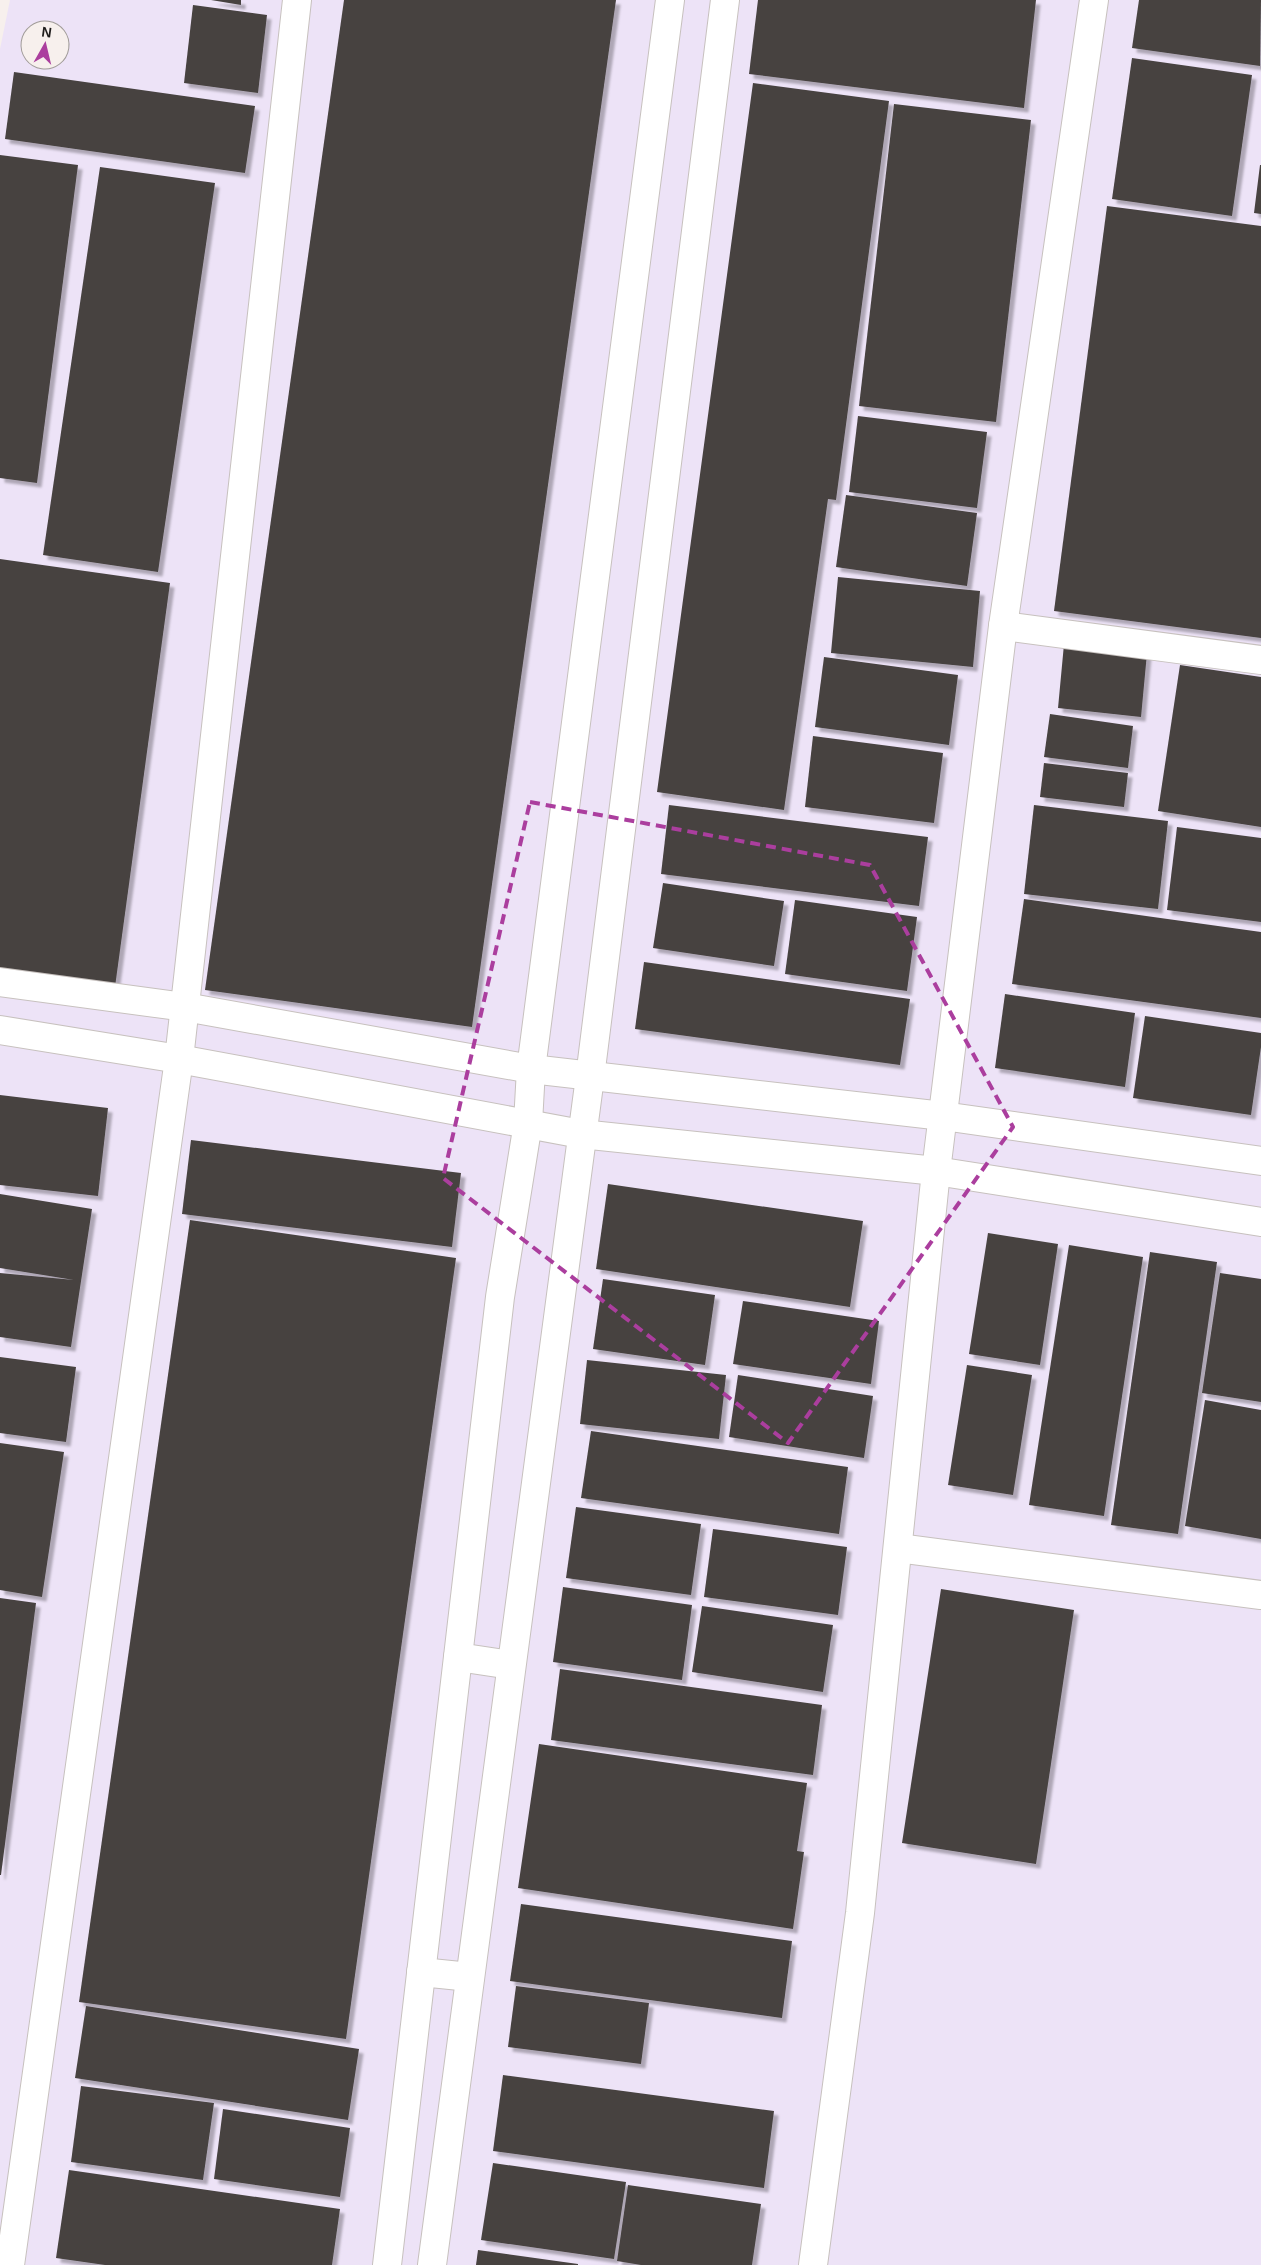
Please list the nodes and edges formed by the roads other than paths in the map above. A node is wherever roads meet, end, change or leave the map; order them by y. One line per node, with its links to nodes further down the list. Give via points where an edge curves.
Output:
1 (298, 0): 8 (lane)
2 (670, 0): 11 (lane)
3 (725, 0): 12 (lane)
4 (1094, 0): 5 (lane)
5 (1003, 626): 6 (lane); 13 (lane)
6 (1261, 660)
7 (0, 982): 8 (lane)
8 (185, 1007): 10 (lane); 11 (lane)
9 (0, 1030): 10 (lane)
10 (179, 1058): 14 (lane); 25 (lane)
11 (531, 1069): 12 (lane); 14 (lane)
12 (590, 1077): 13 (lane); 15 (lane)
13 (943, 1116): 16 (lane); 17 (lane)
14 (528, 1122): 15 (lane); 21 (lane, via 500,1296)
15 (581, 1134): 17 (lane); 22 (lane)
16 (1261, 1161)
17 (936, 1171): 18 (lane); 19 (lane)
18 (1261, 1222)
19 (898, 1548): 20 (lane); 28 (lane, via 860,1913)
20 (1261, 1595)
21 (458, 1657): 22 (lane); 23 (lane)
22 (511, 1665): 24 (lane)
23 (421, 1972): 24 (lane); 26 (lane)
24 (470, 1977): 27 (lane)
25 (10, 2265)
26 (387, 2265)
27 (432, 2265)
28 (813, 2265)

